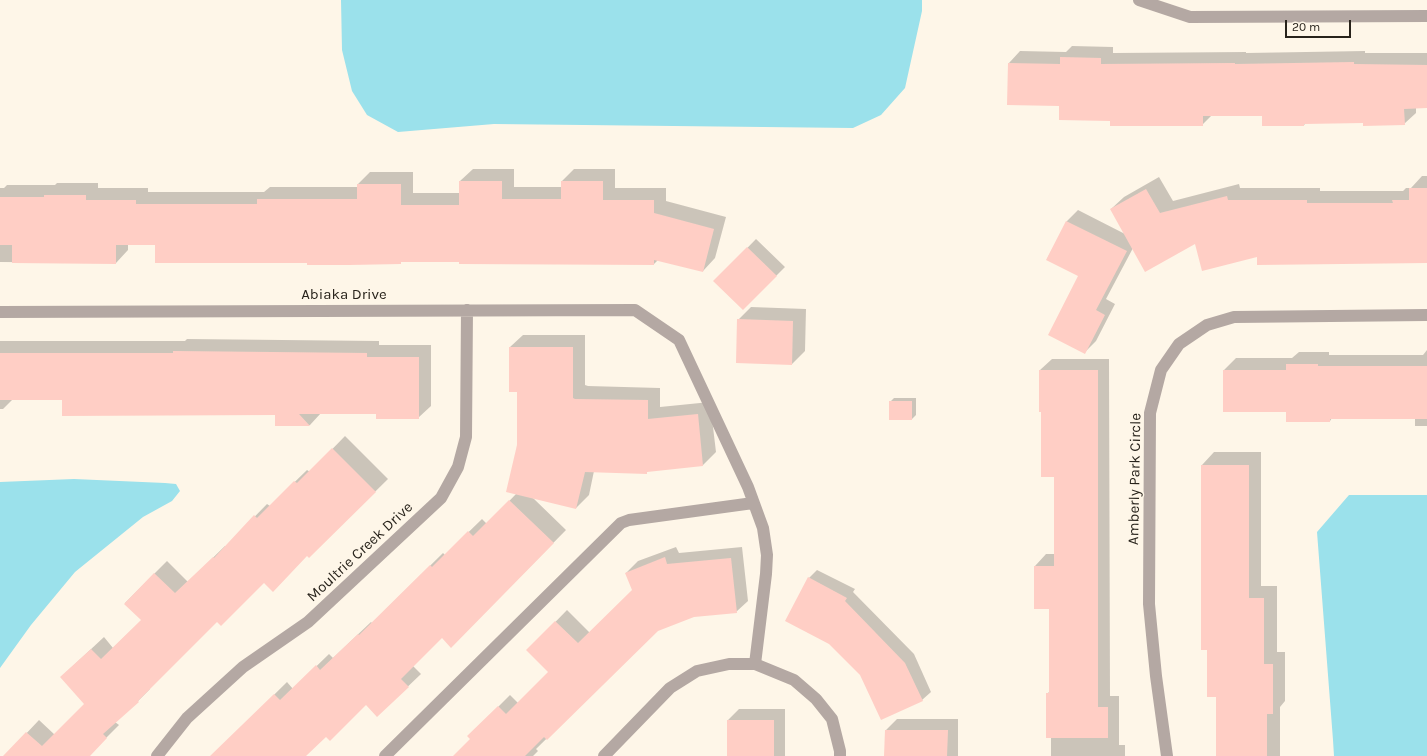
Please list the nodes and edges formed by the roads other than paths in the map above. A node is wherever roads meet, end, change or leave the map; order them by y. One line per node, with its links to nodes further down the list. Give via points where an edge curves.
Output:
1 (1139, 0): 2 (street, via 1190,17)
2 (1427, 16)
3 (467, 310): 4 (street, Abiaka Drive); 6 (street, Abiaka Drive, via 635,310 679,340); 8 (street, Moultrie Creek Drive, via 466,437 458,467 441,498 308,622 243,667 187,718)
4 (0, 312)
5 (1427, 315): 12 (street, Amberly Park Circle, via 1234,317 1207,325 1179,344 1161,370 1150,413 1149,604)
6 (753, 503): 7 (street, via 763,528 767,555); 9 (street, via 621,523)
7 (755, 664): 10 (street, via 728,664 697,671 670,688); 11 (street, via 794,680 816,699 832,719)
8 (157, 756)
9 (385, 756)
10 (604, 756)
11 (840, 756)
12 (1167, 756)

